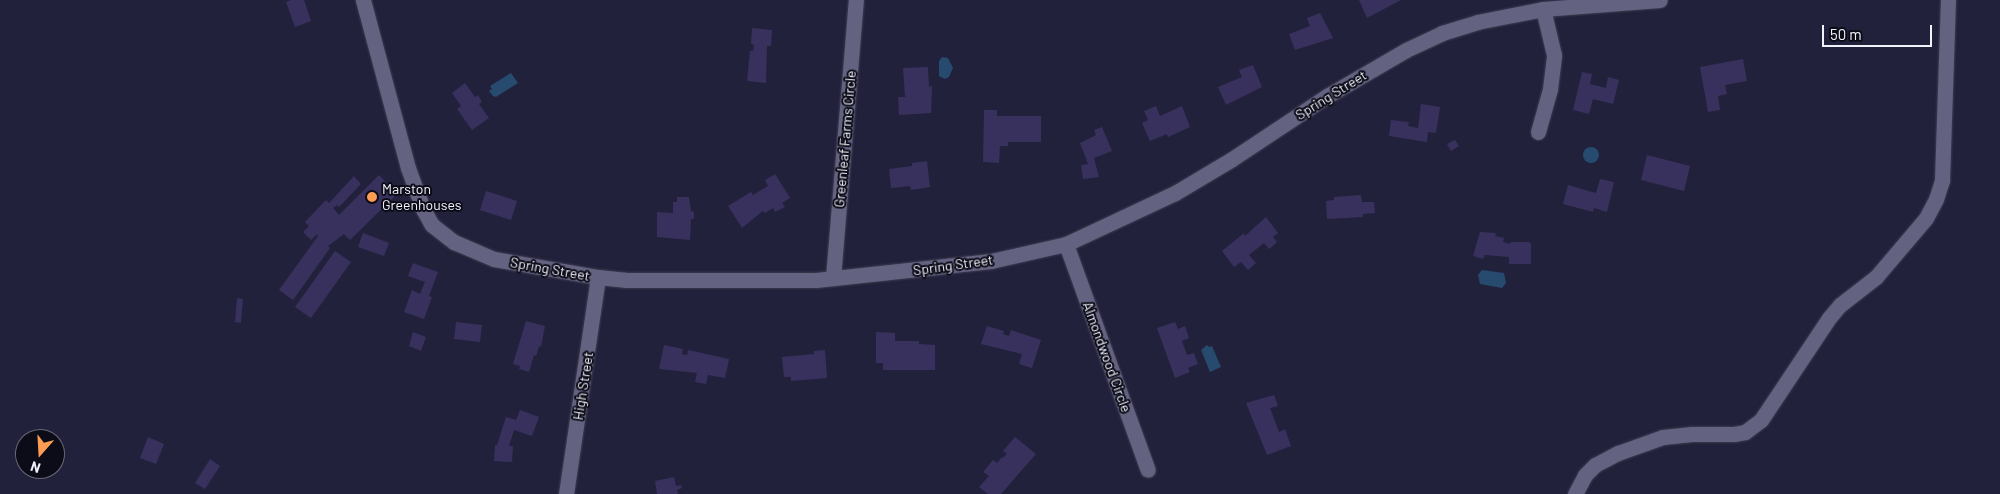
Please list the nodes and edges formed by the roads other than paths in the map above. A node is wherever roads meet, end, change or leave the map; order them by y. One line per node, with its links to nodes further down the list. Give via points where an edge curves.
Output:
1 (363, 0): 9 (street, Spring Street, via 408,168 432,225 454,242 494,259)
2 (856, 0): 10 (street, Greenleaf Farms Circle)
3 (1660, 0): 5 (street, Spring Street)
4 (1948, 0): 13 (street, via 1942,180 1926,218 1876,277 1840,305 1829,318 1761,420 1745,432 1663,437 1618,453 1595,465 1585,475)
5 (1583, 4): 6 (street, Spring Street)
6 (1543, 10): 7 (street, via 1554,55 1550,89); 8 (street, Spring Street, via 1477,22 1442,33 1406,50 1175,193)
7 (1538, 132)
8 (1066, 244): 10 (street, Spring Street, via 991,260); 11 (street, Almondwood Circle)
9 (598, 277): 10 (street, Spring Street, via 632,280); 12 (street, High Street)
10 (833, 278)
11 (1148, 470)
12 (566, 494)
13 (1575, 494)

